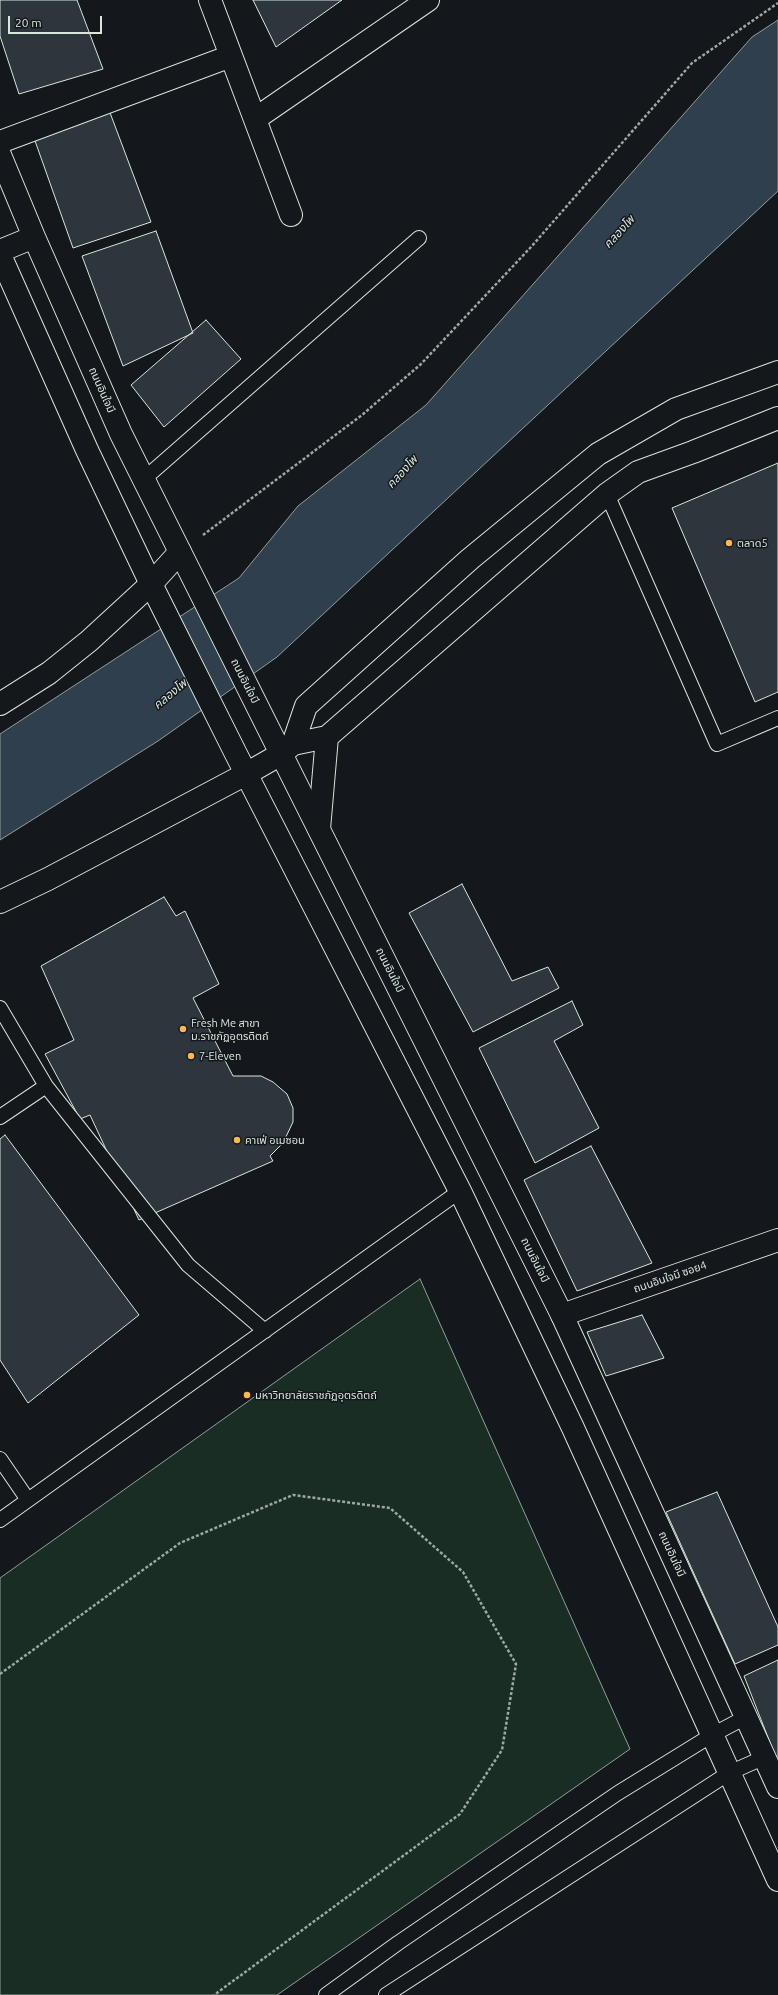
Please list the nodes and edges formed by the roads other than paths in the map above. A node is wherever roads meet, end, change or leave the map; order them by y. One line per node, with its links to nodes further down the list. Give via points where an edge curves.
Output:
1 (210, 0): 3 (main road)
2 (428, 0): 4 (main road)
3 (231, 56): 4 (main road); 5 (main road)
4 (255, 120): 7 (main road)
5 (0, 142)
6 (0, 155): 8 (main road, ถนนอินใจมี)
7 (291, 215)
8 (34, 237): 10 (main road); 14 (main road, ถนนอินใจมี, via 121,434)
9 (419, 238): 14 (lane)
10 (0, 251)
11 (0, 255): 17 (main road, via 86,450)
12 (778, 372): 21 (main road, via 676,409 598,454 470,559 306,706)
13 (778, 418): 15 (main road, via 638,472)
14 (144, 479): 16 (main road, ถนนอินใจมี)
15 (607, 494): 19 (lane, via 717,744); 20 (main road)
16 (180, 552): 17 (main road); 21 (main road, ถนนอินใจมี, via 272,734)
17 (155, 590): 18 (main road, via 55,669); 22 (main road)
18 (0, 704)
19 (778, 718)
20 (327, 737): 21 (main road); 23 (main road)
21 (287, 749): 22 (main road); 23 (main road, ถนนอินใจมี)
22 (246, 774): 24 (main road); 28 (main road)
23 (319, 829): 30 (main road, ถนนอินใจมี)
24 (0, 902)
25 (0, 1008): 26 (lane)
26 (46, 1086): 27 (lane); 31 (lane, via 188,1265)
27 (0, 1117)
28 (460, 1191): 31 (lane); 36 (main road, via 576,1435)
29 (778, 1240): 30 (main road, ถนนอินใจมี ซอย4)
30 (562, 1315): 35 (main road, ถนนอินใจมี)
31 (265, 1330): 33 (lane)
32 (0, 1459): 33 (lane)
33 (28, 1500): 34 (lane)
34 (0, 1520)
35 (746, 1717): 36 (lane); 37 (main road, ถนนอินใจมี)
36 (712, 1734): 38 (main road); 41 (lane, via 618,1793)
37 (765, 1757): 38 (lane); 39 (main road, ถนนอินใจมี)
38 (730, 1773): 40 (main road); 42 (lane)
39 (778, 1787)
40 (778, 1880)
41 (326, 1995)
42 (386, 1995)

